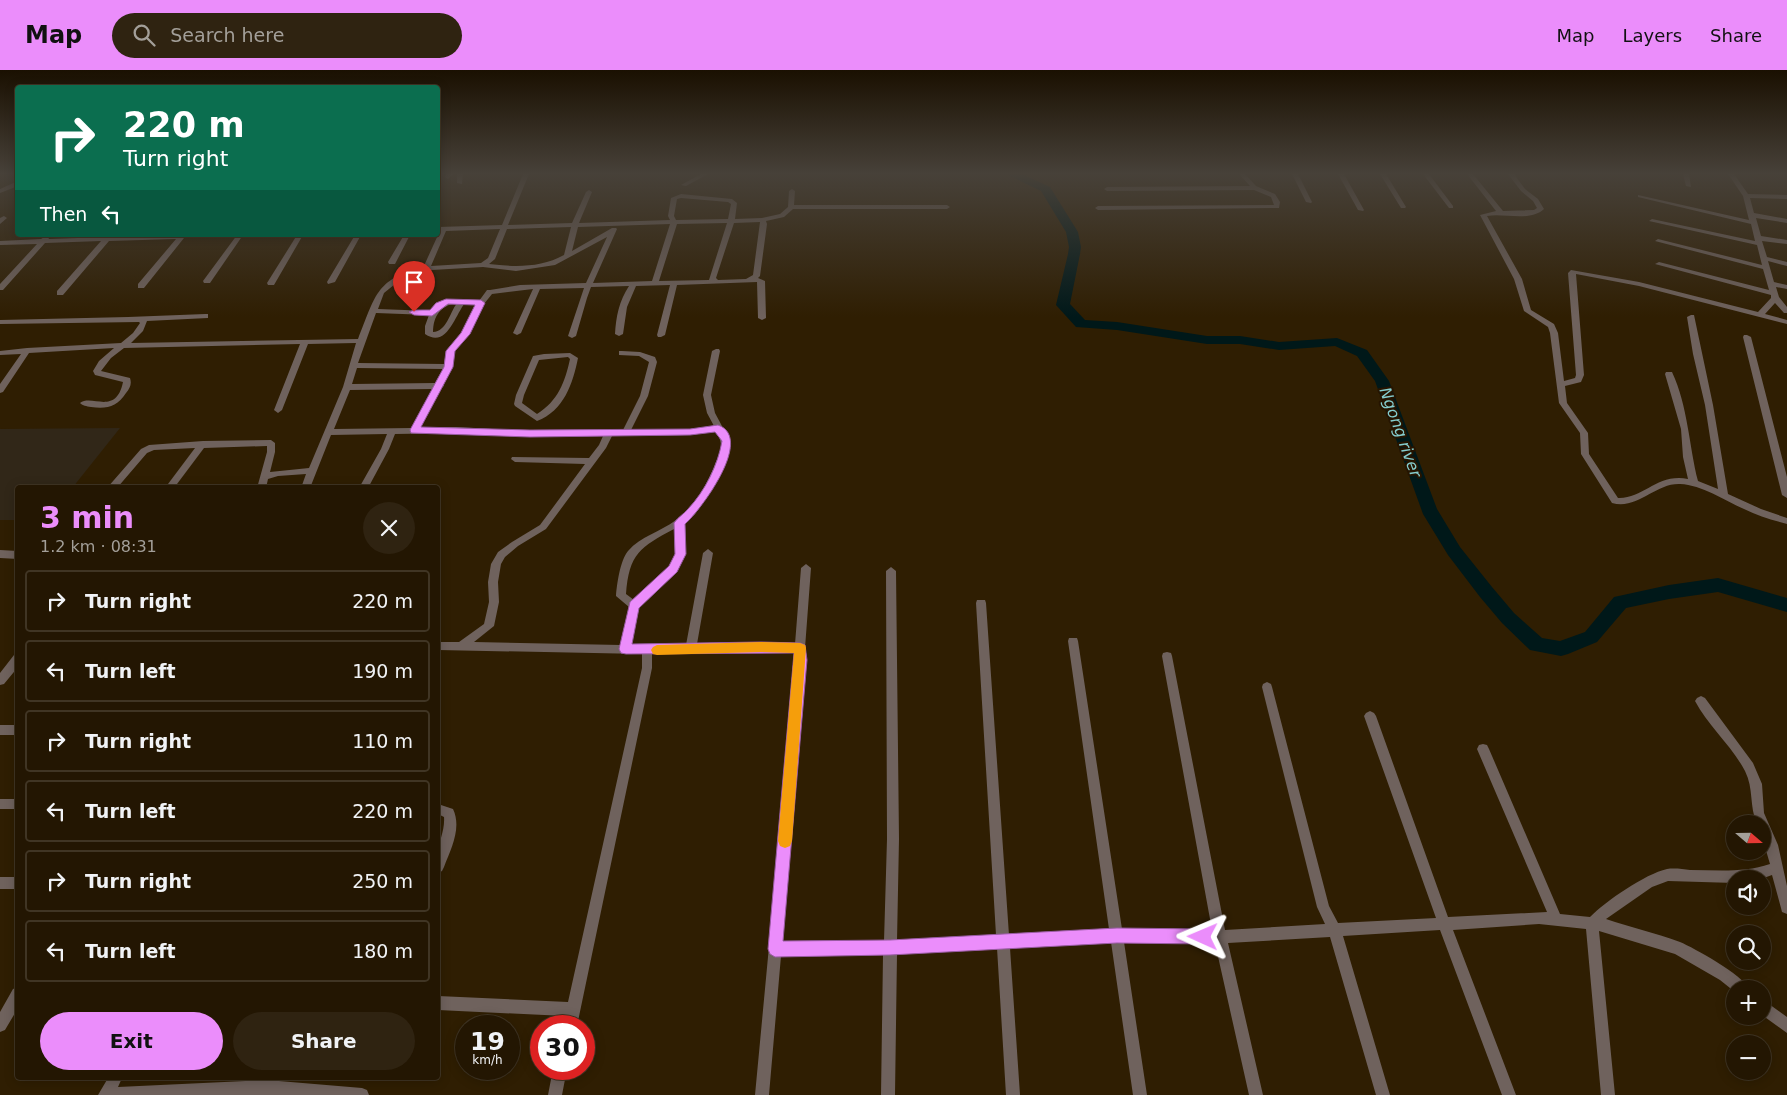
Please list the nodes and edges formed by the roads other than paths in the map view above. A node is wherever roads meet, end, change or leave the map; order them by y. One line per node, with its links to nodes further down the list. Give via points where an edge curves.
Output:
1 (505, 222): 13 (street)
2 (576, 222): 12 (street)
3 (674, 222): 4 (street); 11 (street); 43 (street)
4 (679, 222)
5 (730, 222): 40 (street, via 712,279)
6 (763, 222): 37 (street, via 760,255 756,276)
7 (1487, 222): 99 (street, via 1518,279 1528,310 1551,326 1563,403 1584,433 1586,454 1615,501 1638,498 1671,481)
8 (1656, 222): 26 (street)
9 (1749, 222): 10 (street)
10 (1754, 223): 26 (street)
11 (616, 224): 12 (street); 15 (street)
12 (575, 225): 13 (street); 29 (street)
13 (503, 226): 14 (street); 34 (street, via 491,259)
14 (440, 229)
15 (613, 231): 29 (street); 48 (street)
16 (143, 237): 24 (street)
17 (180, 237): 46 (street)
18 (239, 237): 38 (street)
19 (299, 237): 41 (street)
20 (357, 237): 39 (street)
21 (406, 237): 31 (street)
22 (437, 237): 36 (street)
23 (46, 238): 24 (street); 28 (street); 50 (street)
24 (109, 238): 51 (street)
25 (1658, 241): 35 (street)
26 (1759, 241): 27 (street); 30 (street)
27 (1787, 242)
28 (0, 243)
29 (568, 256): 34 (street, via 555,262 516,269)
30 (1764, 258): 33 (street); 35 (street)
31 (392, 262)
32 (1659, 264): 52 (street)
33 (1787, 264)
34 (483, 265): 36 (street)
35 (1767, 268): 45 (street)
36 (426, 269): 55 (street, via 397,278 381,292)
37 (752, 279): 40 (street); 61 (street, via 761,281)
38 (207, 281)
39 (331, 282)
40 (717, 282): 44 (street)
41 (271, 283)
42 (635, 283): 43 (street); 48 (street); 66 (street, via 623,308)
43 (655, 283): 44 (street)
44 (674, 283): 67 (street)
45 (1772, 284): 49 (street); 52 (street)
46 (141, 286)
47 (538, 286): 48 (street); 54 (street, via 494,290); 65 (street)
48 (589, 286): 68 (street)
49 (1787, 287)
50 (0, 288)
51 (60, 294)
52 (1775, 296): 56 (street); 58 (street)
53 (463, 302): 54 (street); 57 (street, via 444,302); 57 (street, via 456,308 444,333 429,334)
54 (481, 303): 78 (street, via 465,334 450,351)
55 (373, 311): 57 (street); 70 (street)
56 (1787, 311)
57 (432, 313)
58 (1760, 315): 64 (street); 80 (street, via 1639,284 1574,272 1580,375 1578,380)
59 (204, 316): 62 (street)
60 (1691, 317): 106 (street)
61 (762, 318)
62 (142, 320): 63 (street); 72 (street, via 139,332)
63 (0, 322)
64 (1787, 322)
65 (517, 333)
66 (618, 334)
67 (661, 335)
68 (572, 336)
69 (1747, 337): 105 (street)
70 (361, 341): 71 (street); 77 (street)
71 (305, 342): 72 (street); 85 (street)
72 (121, 345): 73 (street); 84 (street, via 97,371 127,380 126,387 112,405)
73 (27, 350): 76 (street); 83 (street)
74 (716, 351): 87 (street, via 707,395)
75 (622, 352): 92 (street, via 647,356 653,362 644,396)
76 (0, 353)
77 (354, 365): 78 (street); 82 (street)
78 (448, 367): 81 (street)
79 (1669, 374): 99 (street, via 1685,430)
80 (1564, 384)
81 (440, 386): 82 (street); 88 (street)
82 (347, 387): 90 (street)
83 (0, 390)
84 (84, 403)
85 (278, 410)
86 (537, 418): 86 (street, via 561,399 573,356 536,358 518,404); 93 (street)
87 (718, 428): 92 (street, via 690,432); 108 (street, via 726,441 725,450 710,487 692,512)
88 (415, 430): 89 (street); 93 (street)
89 (392, 431): 90 (street); 104 (street)
90 (328, 432): 97 (street)
91 (609, 432): 92 (street); 93 (street); 96 (street)
92 (626, 432)
93 (530, 434)
94 (203, 444): 98 (street, via 272,443); 100 (street, via 146,449); 101 (street)
95 (515, 459): 96 (street)
96 (591, 462): 118 (street, via 543,527 501,555 496,564 489,626)
97 (313, 471): 98 (street); 103 (street)
98 (266, 476): 102 (street)
99 (1694, 484): 106 (street)
100 (114, 485)
101 (171, 485)
102 (262, 485)
103 (306, 485)
104 (365, 485)
105 (1787, 495)
106 (1724, 496): 107 (street)
107 (1787, 521)
108 (679, 523): 115 (street, via 680,554 673,569); 115 (street, via 644,541 630,555 620,596)
109 (708, 553): 122 (street)
110 (0, 554): 111 (street)
111 (15, 555)
112 (806, 568): 119 (street)
113 (892, 571): 147 (street)
114 (981, 603): 146 (street)
115 (634, 606): 120 (street)
116 (1073, 641): 144 (street)
117 (440, 646): 118 (street)
118 (462, 646): 120 (street)
119 (800, 648): 122 (street); 148 (street)
120 (626, 649): 121 (street)
121 (647, 650): 122 (street); 152 (street, via 647,668)
122 (691, 650)
123 (1167, 656): 145 (street)
124 (15, 662): 125 (street)
125 (0, 681)
126 (1267, 687): 143 (street, via 1323,907)
127 (1701, 701): 136 (street, via 1749,767 1756,784 1758,813 1772,844)
128 (1370, 716): 141 (street)
129 (0, 730): 130 (street)
130 (15, 730)
131 (1483, 749): 140 (street)
132 (0, 804): 133 (street)
133 (15, 804)
134 (440, 809): 135 (street, via 450,813 451,820)
135 (440, 861)
136 (1777, 867): 139 (street); 142 (street, via 1736,877 1668,874 1628,895)
137 (0, 883): 138 (street)
138 (15, 884)
139 (1787, 908)
140 (1556, 919): 141 (street); 142 (street)
141 (1444, 922): 143 (street); 170 (street)
142 (1594, 923): 149 (street, via 1622,928 1678,948); 171 (street, via 1592,932)
143 (1335, 931): 145 (street); 169 (street)
144 (1117, 935): 145 (street); 146 (street); 167 (street)
145 (1220, 937): 168 (street)
146 (1004, 942): 147 (street); 166 (street)
147 (890, 948): 148 (street); 165 (street)
148 (775, 949): 164 (street)
149 (1731, 980)
150 (15, 999): 155 (street)
151 (440, 1003): 152 (street)
152 (573, 1009): 154 (street)
153 (1771, 1013): 156 (street)
154 (572, 1015)
155 (0, 1024)
156 (1787, 1026)
157 (115, 1080): 161 (street)
158 (557, 1080): 163 (street)
159 (187, 1093): 160 (street, via 267,1087); 161 (street)
160 (309, 1093): 162 (street)
161 (106, 1095)
162 (362, 1095)
163 (554, 1095)
164 (762, 1095)
165 (888, 1095)
166 (1013, 1095)
167 (1140, 1095)
168 (1256, 1095)
169 (1383, 1095)
170 (1509, 1095)
171 (1608, 1095)

